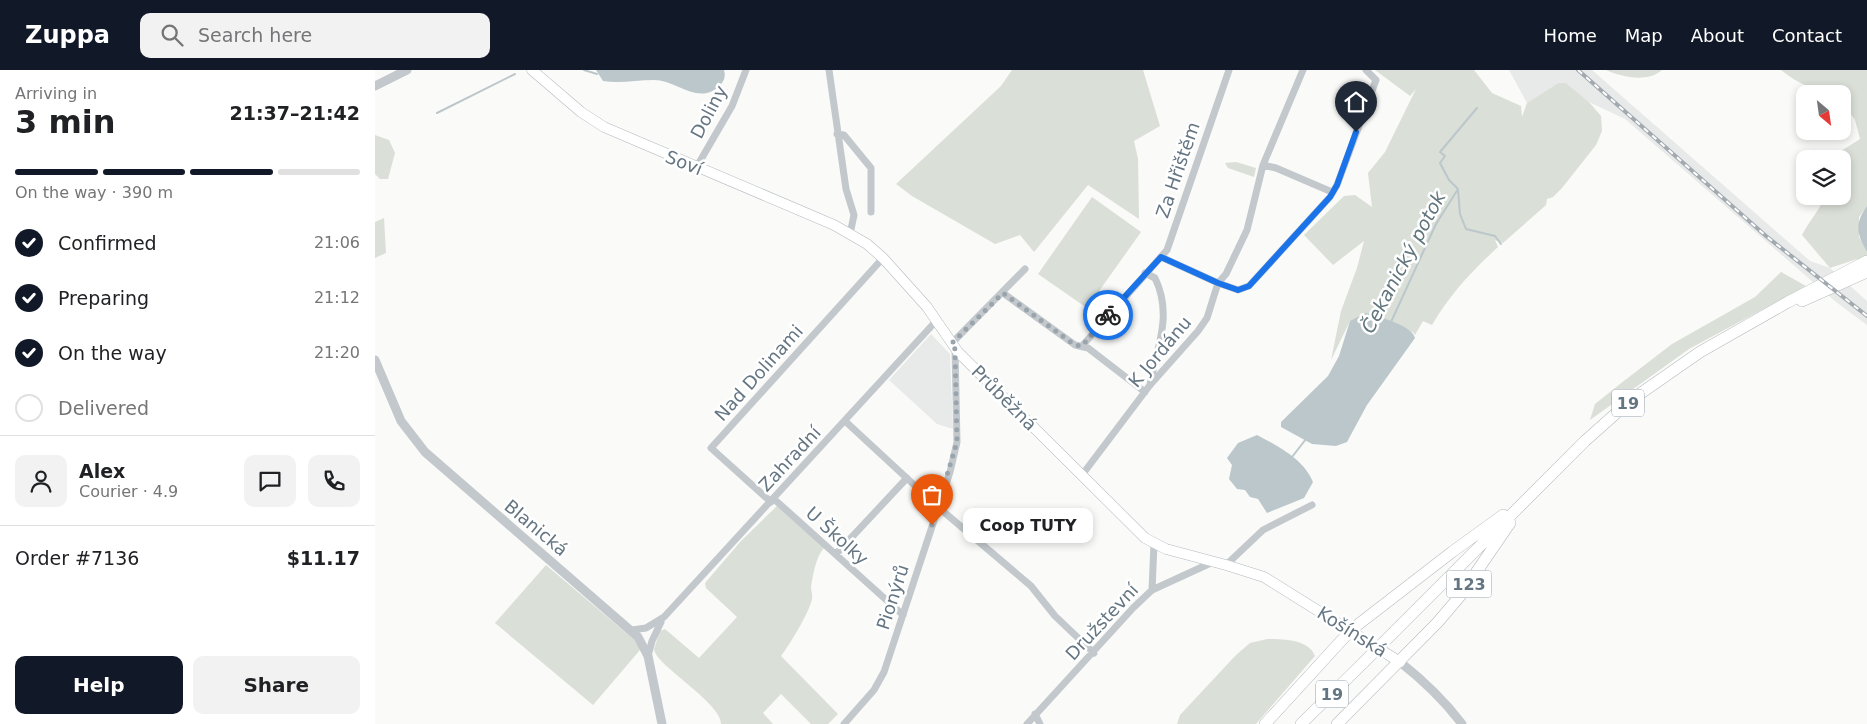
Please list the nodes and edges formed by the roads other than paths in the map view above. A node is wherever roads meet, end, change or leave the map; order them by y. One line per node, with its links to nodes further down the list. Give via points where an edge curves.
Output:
1 (407, 70): 8 (street)
2 (532, 70): 11 (main road, Soví, via 592,120)
3 (746, 70): 11 (street, Doliny, via 732,106)
4 (829, 70): 9 (street)
5 (1229, 70): 15 (street, Za Hřištěm, via 1167,250)
6 (1303, 70): 10 (street, K Jordánu)
7 (1366, 70): 12 (street, via 1376,80)
8 (375, 86)
9 (837, 134): 13 (street, via 844,135 871,168); 14 (street, via 853,215)
10 (1263, 165): 12 (street); 20 (street, K Jordánu, via 1247,230 1226,274)
11 (697, 168): 14 (main road, Soví)
12 (1333, 192): 20 (street, via 1249,286 1238,290)
13 (871, 212)
14 (849, 234): 16 (main road, Průběžná)
15 (1161, 257): 19 (street, Za Hřištěm); 20 (street)
16 (883, 258): 22 (main road, Průběžná); 32 (street, Nad Dolinami, via 711,448)
17 (1863, 268): 31 (main road, 19, via 1683,363 1637,396 1585,441)
18 (1025, 269): 21 (street)
19 (1145, 273): 24 (street, Za Hřištěm); 26 (street, via 1155,278 1165,308)
20 (1218, 283): 26 (street, K Jordánu, via 1202,326)
21 (1003, 293): 23 (street); 24 (street, via 1075,345)
22 (937, 320): 23 (main road, Průběžná); 28 (street, Zahradní)
23 (953, 346): 29 (main road, Průběžná); 34 (street, Pionýrů, via 958,435)
24 (1082, 346): 27 (street)
25 (375, 360): 42 (street, Blanická, via 401,421 425,452)
26 (1150, 385): 27 (street, K Jordánu)
27 (1145, 392): 29 (street, K Jordánu)
28 (845, 421): 30 (street); 32 (street, Zahradní)
29 (1082, 475): 35 (main road, Průběžná)
30 (907, 478): 34 (street); 36 (street)
31 (1527, 499): 43 (main road, 123, via 1467,540); 46 (main road, 123, via 1460,596); 53 (main road, 19, bridge)
32 (772, 501): 36 (street, U Školky); 41 (street, Zahradní)
33 (1312, 506): 38 (street, via 1263,530)
34 (938, 507): 40 (street, Pionýrů); 44 (street, via 1031,586 1055,616)
35 (1154, 544): 37 (main road, Průběžná); 39 (street)
36 (836, 554): 40 (street, U Školky)
37 (1213, 561): 38 (main road, Průběžná); 39 (street, Družstevní)
38 (1226, 564): 43 (main road, Košínská, via 1264,578)
39 (1152, 590): 44 (street, Družstevní)
40 (903, 615): 49 (street, Pionýrů, via 879,681)
41 (664, 617): 42 (street, Zahradní, via 646,628); 45 (street, Zahradní, via 655,632)
42 (632, 630): 45 (street, Blanická)
43 (1351, 630): 46 (main road, Košínská); 52 (main road)
44 (1094, 653): 47 (street, Družstevní)
45 (648, 656): 48 (street, Blanická)
46 (1400, 662): 54 (main road); 55 (street, Košínská, via 1431,688)
47 (1035, 714): 50 (street, Družstevní); 51 (street)
48 (662, 724)
49 (844, 724)
50 (1027, 724)
51 (1041, 724)
52 (1265, 724)
53 (1301, 724)
54 (1337, 724)
55 (1462, 724)

